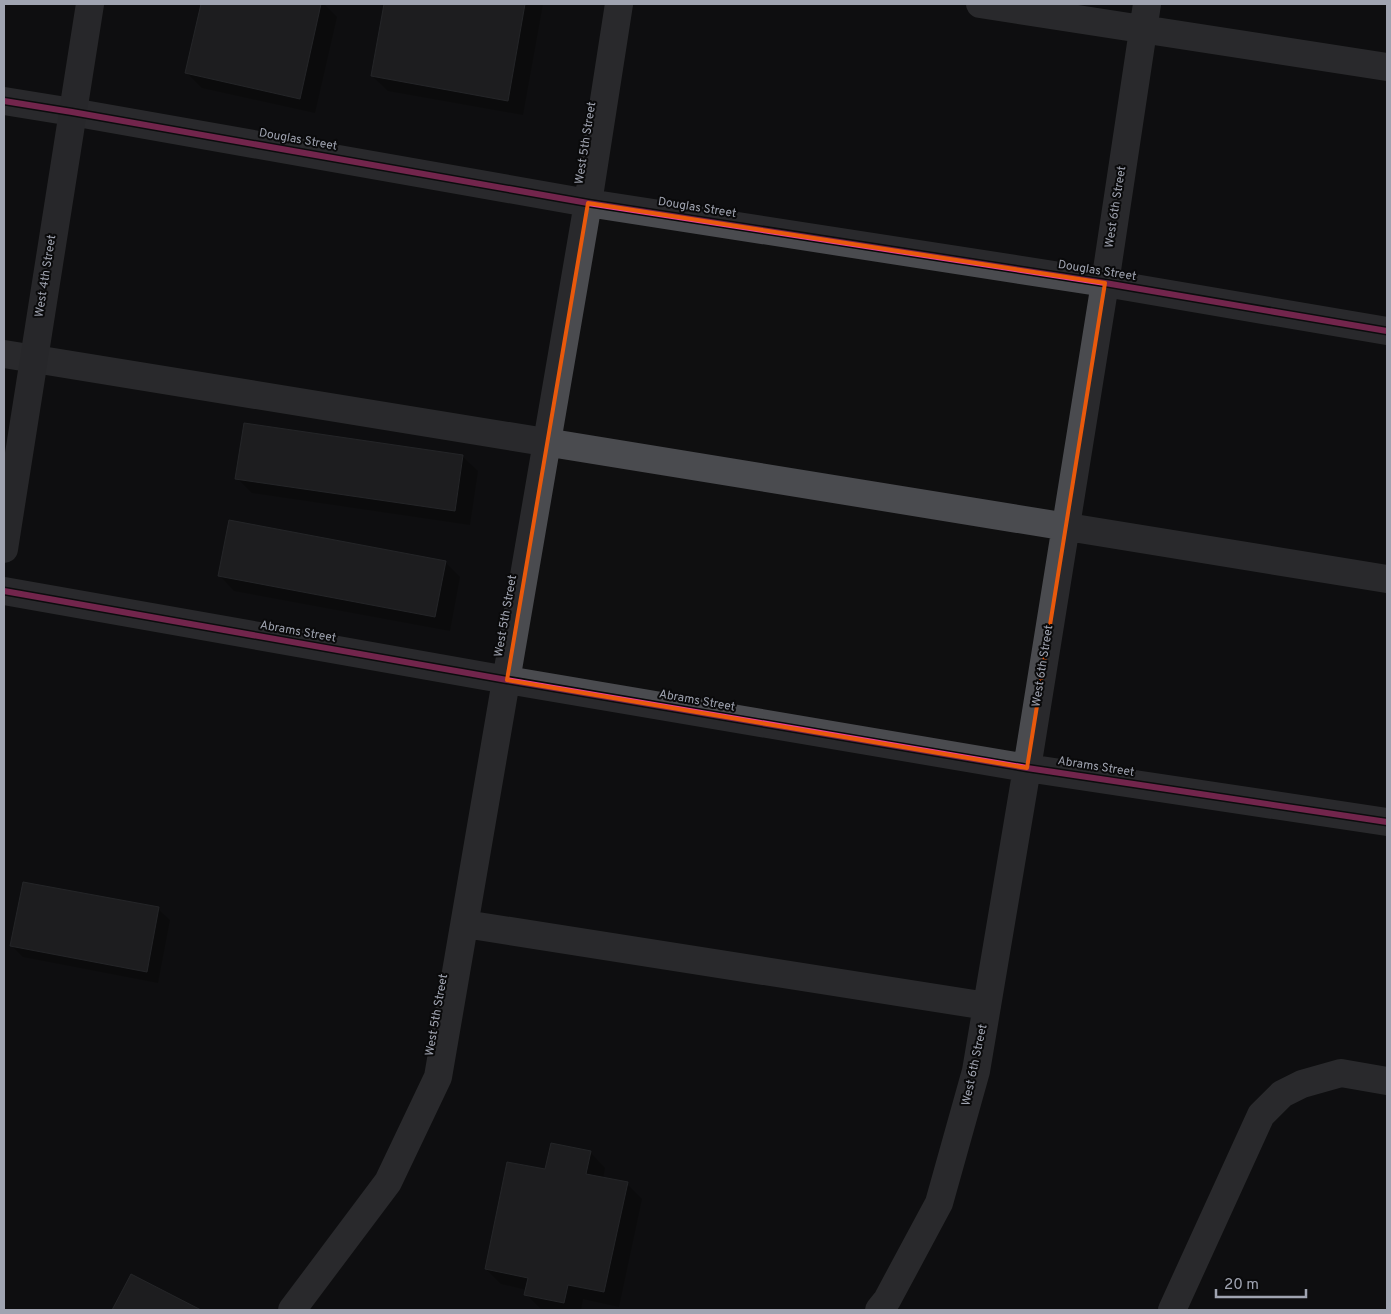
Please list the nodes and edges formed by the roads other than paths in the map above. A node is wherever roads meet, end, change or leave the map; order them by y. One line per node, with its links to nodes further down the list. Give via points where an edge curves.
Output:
1 (90, 4): 7 (main road, West 4th Street)
2 (619, 4): 8 (street, West 5th Street)
3 (980, 4): 4 (street)
4 (1145, 16): 5 (street); 9 (street, West 6th Street)
5 (1387, 67)
6 (4, 101): 7 (street, Douglas Street)
7 (72, 112): 8 (street, Douglas Street); 12 (main road, West 4th Street)
8 (588, 202): 9 (street, Douglas Street); 13 (street, West 5th Street)
9 (1105, 283): 10 (street, Douglas Street); 14 (street, West 6th Street)
10 (1387, 331)
11 (4, 354): 12 (street)
12 (33, 359): 13 (street); 15 (main road, West 4th Street)
13 (547, 442): 14 (street); 18 (street, West 5th Street)
14 (1066, 526): 16 (street); 19 (street, West 6th Street)
15 (4, 549)
16 (1387, 578)
17 (4, 591): 18 (street, Abrams Street)
18 (507, 680): 19 (street, Abrams Street); 21 (street, West 5th Street)
19 (1027, 768): 20 (street, Abrams Street); 22 (street, West 6th Street)
20 (1387, 822)
21 (465, 924): 22 (street); 24 (street, West 5th Street, via 438,1077 388,1182)
22 (987, 1006): 25 (street, West 6th Street, via 976,1071 939,1203)
23 (1387, 1080): 26 (street, via 1341,1073 1302,1084 1282,1094 1261,1115)
24 (292, 1310)
25 (879, 1310)
26 (1172, 1310)

